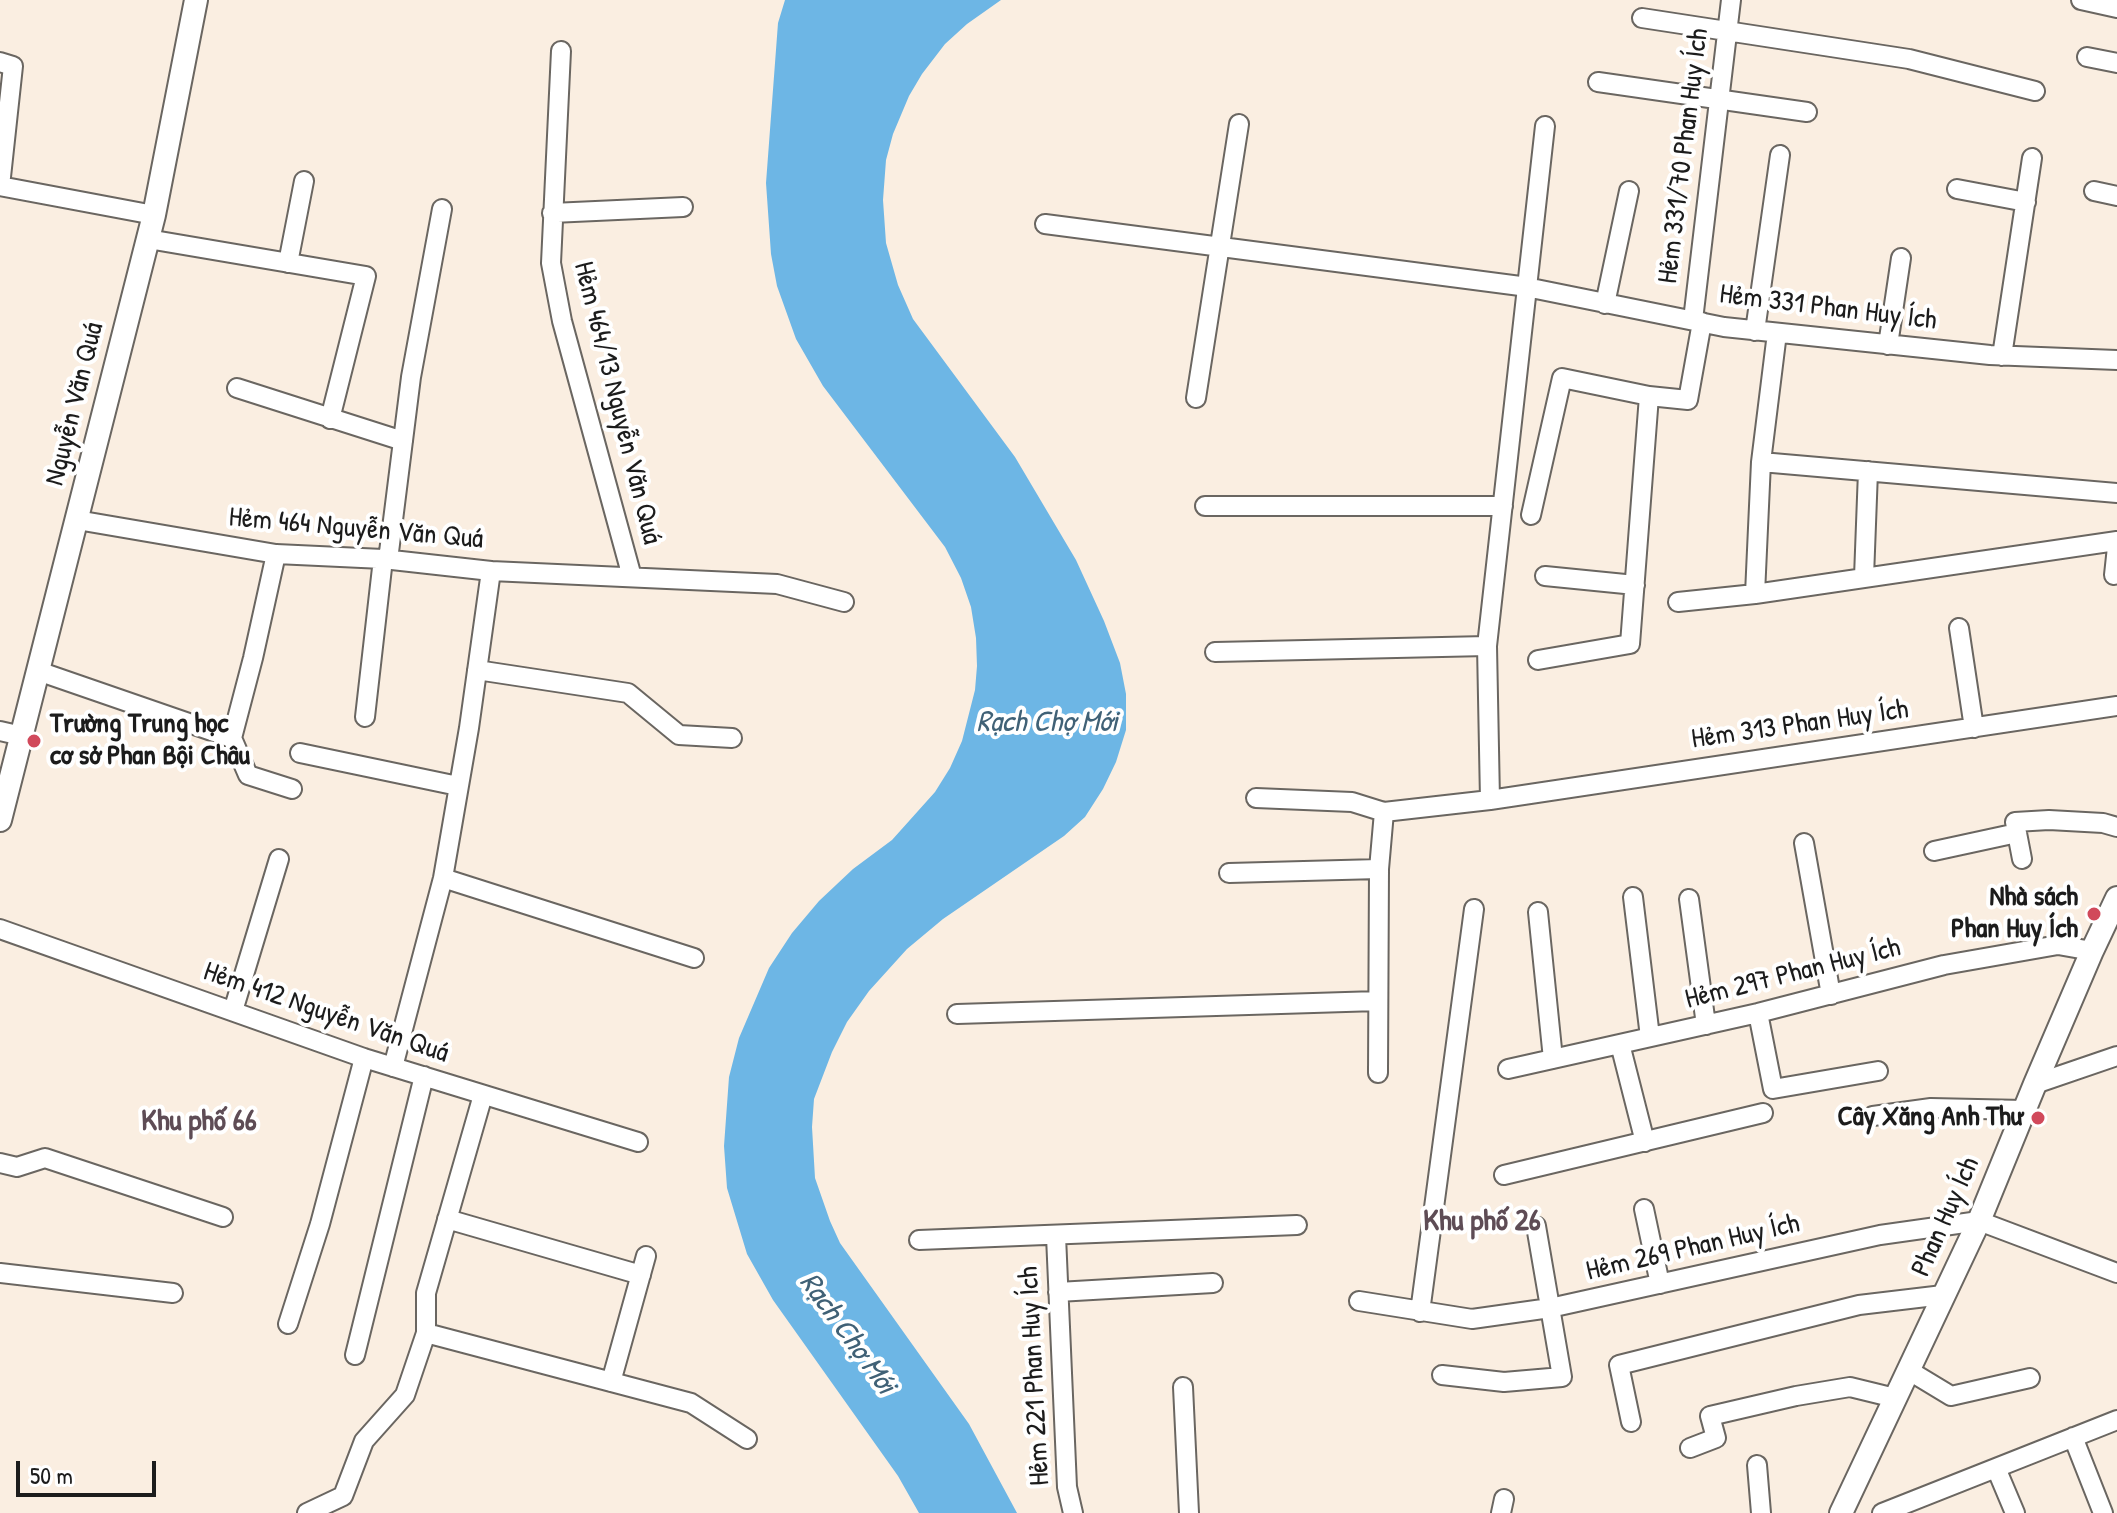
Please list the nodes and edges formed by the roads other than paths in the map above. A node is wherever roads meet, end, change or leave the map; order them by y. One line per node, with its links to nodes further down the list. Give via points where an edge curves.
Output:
1 (196, 0): 29 (main road, Nguyễn Văn Quá)
2 (1731, 0): 6 (street, Hẻm 331/70 Phan Huy Ích)
3 (2081, 0): 4 (street)
4 (2117, 8)
5 (1642, 18): 6 (street)
6 (1728, 31): 12 (street, via 1909,59); 13 (street, Hẻm 331/70 Phan Huy Ích)
7 (561, 51): 28 (street, Hẻm 464/13 Nguyễn Văn Quá)
8 (2087, 57): 10 (street)
9 (0, 62): 20 (street, via 13,66)
10 (2117, 63)
11 (1598, 82): 13 (street)
12 (2035, 91)
13 (1719, 100): 14 (street); 37 (street, Hẻm 331/70 Phan Huy Ích)
14 (1807, 112)
15 (1239, 124): 32 (street)
16 (1545, 126): 35 (street)
17 (1780, 155): 38 (street)
18 (2032, 158): 25 (street)
19 (304, 181): 34 (street)
20 (0, 186): 29 (street)
21 (1957, 189): 25 (street)
22 (1629, 191): 36 (street)
23 (2094, 191): 24 (street)
24 (2117, 196)
25 (2026, 202): 41 (street)
26 (683, 207): 28 (street)
27 (442, 209): 47 (street)
28 (552, 213): 61 (street, Hẻm 464/13 Nguyễn Văn Quá, via 551,263 562,321)
29 (154, 215): 31 (main road, Nguyễn Văn Quá)
30 (1045, 224): 32 (street, Hẻm 331 Phan Huy Ích)
31 (148, 239): 34 (street); 54 (main road, Nguyễn Văn Quá)
32 (1219, 248): 35 (street, Hẻm 331 Phan Huy Ích); 45 (street)
33 (1901, 258): 40 (street)
34 (288, 263): 46 (street, via 366,276)
35 (1532, 288): 36 (street, Hẻm 331 Phan Huy Ích); 52 (street)
36 (1605, 304): 37 (street, Hẻm 331 Phan Huy Ích)
37 (1697, 321): 38 (street, Hẻm 331 Phan Huy Ích); 44 (street, Hẻm 331/70 Phan Huy Ích, via 1688,400)
38 (1755, 331): 39 (street, Hẻm 331 Phan Huy Ích)
39 (1777, 333): 40 (street, Hẻm 331 Phan Huy Ích); 48 (street)
40 (1888, 345): 41 (street, Hẻm 331 Phan Huy Ích)
41 (2002, 356): 42 (street, Hẻm 331 Phan Huy Ích)
42 (2117, 360)
43 (237, 388): 46 (street)
44 (1649, 396): 53 (street, via 1562,378); 63 (street)
45 (1196, 398)
46 (330, 419): 47 (street)
47 (403, 441): 57 (street)
48 (1761, 462): 49 (street); 64 (street)
49 (1868, 471): 50 (street); 62 (street)
50 (2117, 493)
51 (1205, 506): 52 (street)
52 (1503, 506): 68 (street)
53 (1531, 515)
54 (77, 520): 56 (street, Hẻm 464 Nguyễn Văn Quá); 72 (main road, Nguyễn Văn Quá)
55 (2117, 544): 59 (street); 62 (street)
56 (276, 554): 57 (street, Hẻm 464 Nguyễn Văn Quá); 77 (street)
57 (385, 560): 58 (street, Hẻm 464 Nguyễn Văn Quá); 74 (street)
58 (491, 571): 61 (street, Hẻm 464 Nguyễn Văn Quá); 71 (street)
59 (2114, 575)
60 (1545, 576): 63 (street)
61 (632, 577): 65 (street, Hẻm 464 Nguyễn Văn Quá, via 777,584)
62 (1864, 577): 64 (street)
63 (1635, 585): 70 (street, via 1630,644)
64 (1755, 594): 66 (street)
65 (844, 602)
66 (1678, 602)
67 (1959, 628): 75 (street)
68 (1487, 646): 69 (street); 83 (street)
69 (1215, 652)
70 (1538, 660)
71 (477, 670): 78 (street, via 628,693 679,735); 80 (street)
72 (38, 671): 76 (main road, Nguyễn Văn Quá); 77 (street)
73 (2117, 706): 75 (street, Hẻm 313 Phan Huy Ích)
74 (365, 717)
75 (1974, 728): 83 (street, Hẻm 313 Phan Huy Ích)
76 (11, 734): 85 (main road, Nguyễn Văn Quá)
77 (232, 738): 81 (street, via 248,775)
78 (732, 738)
79 (300, 753): 80 (street)
80 (458, 786): 94 (street)
81 (292, 789)
82 (1256, 798): 84 (street, via 1352,802)
83 (1490, 800): 84 (street, Hẻm 313 Phan Huy Ích)
84 (1384, 812): 92 (street)
85 (1, 816)
86 (2117, 827): 87 (street, via 2015,822)
87 (2017, 833): 89 (street); 91 (street)
88 (1804, 843): 103 (street)
89 (1934, 851)
90 (279, 859): 105 (street)
91 (2022, 859)
92 (1379, 869): 93 (street); 104 (street)
93 (1229, 873)
94 (443, 878): 102 (street); 114 (street)
95 (1633, 897): 109 (street)
96 (2117, 898): 101 (main road, Phan Huy Ích)
97 (1689, 899): 108 (street)
98 (1474, 909): 147 (street)
99 (1538, 912): 113 (street)
100 (0, 929): 105 (street, Hẻm 412 Nguyễn Văn Quá)
101 (2092, 951): 103 (street, Hẻm 297 Phan Huy Ích, via 2058,945 1944,965); 119 (main road, Phan Huy Ích)
102 (694, 958)
103 (1831, 995): 106 (street, Hẻm 297 Phan Huy Ích)
104 (1378, 1001): 107 (street); 117 (street)
105 (233, 1011): 112 (street, Hẻm 412 Nguyễn Văn Quá)
106 (1758, 1013): 108 (street, Hẻm 297 Phan Huy Ích); 116 (street, via 1773,1089)
107 (957, 1014)
108 (1706, 1025): 109 (street, Hẻm 297 Phan Huy Ích)
109 (1650, 1037): 110 (street, Hẻm 297 Phan Huy Ích)
110 (1620, 1044): 113 (street, Hẻm 297 Phan Huy Ích); 125 (street)
111 (2117, 1056): 119 (street)
112 (364, 1058): 114 (street, Hẻm 412 Nguyễn Văn Quá); 148 (street)
113 (1553, 1059): 115 (street, Hẻm 297 Phan Huy Ích)
114 (393, 1067): 118 (street, Hẻm 412 Nguyễn Văn Quá)
115 (1508, 1069)
116 (1878, 1071)
117 (1378, 1073)
118 (424, 1076): 120 (street, Hẻm 412 Nguyễn Văn Quá); 150 (street)
119 (2035, 1084): 121 (main road, Phan Huy Ích)
120 (483, 1095): 124 (street, Hẻm 412 Nguyễn Văn Quá); 130 (street)
121 (2024, 1110): 123 (street, via 1931,1108); 131 (main road, Phan Huy Ích)
122 (1763, 1113): 125 (street)
123 (1873, 1116)
124 (638, 1142)
125 (1645, 1142): 127 (street)
126 (0, 1163): 129 (street, via 17,1167 45,1158)
127 (1504, 1175)
128 (1644, 1209): 141 (street)
129 (223, 1217)
130 (447, 1219): 139 (street); 149 (street, via 426,1293)
131 (1979, 1221): 138 (street); 141 (street, Hẻm 269 Phan Huy Ích, via 1880,1235); 144 (main road, Phan Huy Ích)
132 (1297, 1225): 134 (street)
133 (1536, 1226): 146 (street)
134 (1056, 1236): 135 (street); 142 (street, Hẻm 221 Phan Huy Ích)
135 (919, 1240)
136 (646, 1256): 139 (street)
137 (0, 1273): 143 (street)
138 (2117, 1273)
139 (641, 1275): 154 (street)
140 (1213, 1283): 142 (street)
141 (1660, 1284): 146 (street, Hẻm 269 Phan Huy Ích)
142 (1058, 1292): 165 (street, Hẻm 221 Phan Huy Ích, via 1067,1487)
143 (173, 1293)
144 (1943, 1295): 151 (main road, Phan Huy Ích); 158 (street, via 1859,1305 1619,1365)
145 (1359, 1301): 147 (street, Hẻm 269 Phan Huy Ích)
146 (1550, 1308): 147 (street, Hẻm 269 Phan Huy Ích, via 1472,1319); 152 (street, via 1562,1377 1504,1382)
147 (1420, 1312)
148 (288, 1324)
149 (426, 1333): 154 (street); 164 (street, via 405,1395 364,1441 343,1496)
150 (355, 1355)
151 (1908, 1370): 153 (street, via 1951,1396); 156 (main road, Phan Huy Ích)
152 (1442, 1375)
153 (2030, 1378)
154 (611, 1382): 160 (street, via 691,1403)
155 (1183, 1387): 166 (street)
156 (1895, 1398): 161 (street, via 1850,1387 1710,1416 1716,1438); 168 (main road, Phan Huy Ích)
157 (2117, 1420): 159 (street)
158 (1631, 1422)
159 (2073, 1437): 163 (street); 171 (street)
160 (747, 1439)
161 (1690, 1448)
162 (1757, 1465): 167 (street)
163 (1996, 1468): 169 (street); 170 (street)
164 (307, 1513)
165 (1073, 1513)
166 (1189, 1513)
167 (1761, 1513)
168 (1841, 1513)
169 (1882, 1513)
170 (2015, 1513)
171 (2103, 1513)

